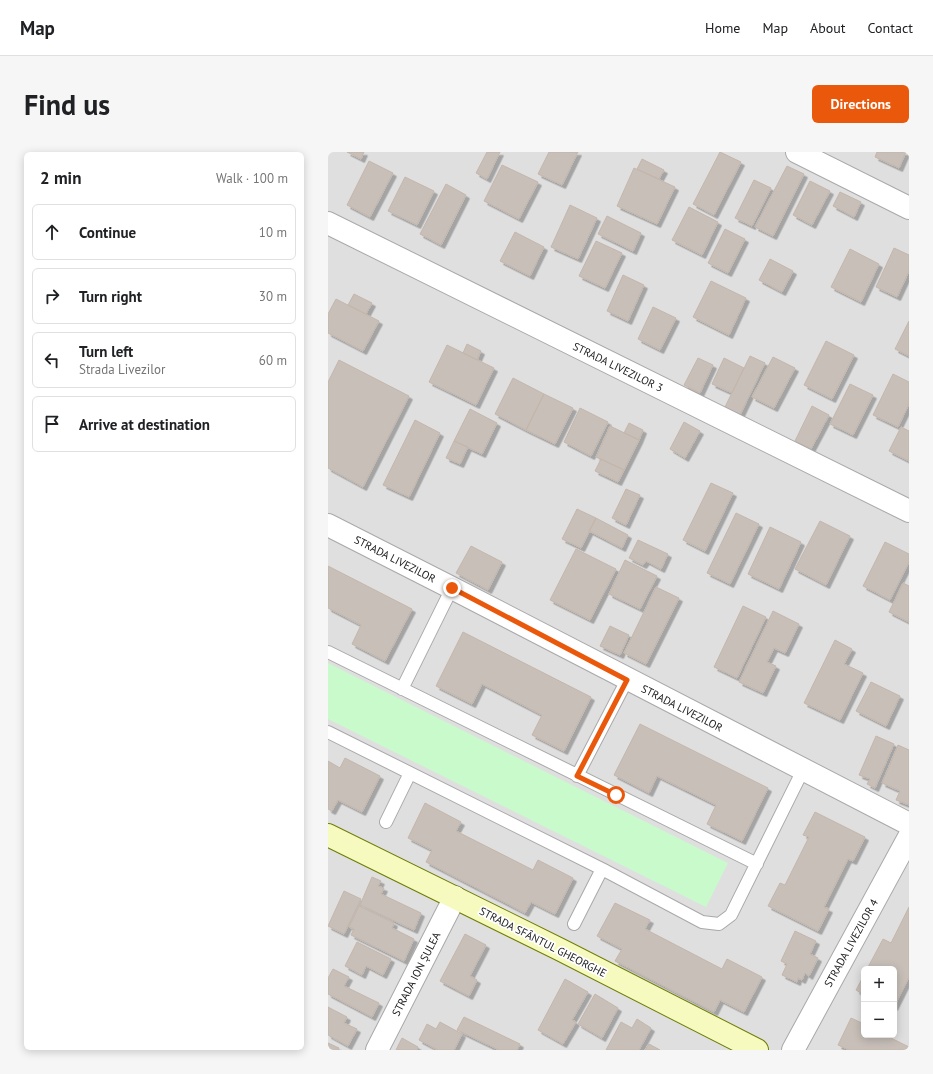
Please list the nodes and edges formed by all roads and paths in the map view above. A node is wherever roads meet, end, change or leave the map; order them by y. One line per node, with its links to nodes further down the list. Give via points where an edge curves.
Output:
1 (797, 152): 2 (street)
2 (909, 208)
3 (328, 223): 4 (street, STRADA LIVEZILOR 3)
4 (909, 511)
5 (328, 525): 6 (street, STRADA LIVEZILOR)
6 (452, 588): 8 (street, STRADA LIVEZILOR); 9 (lane)
7 (328, 652): 9 (lane)
8 (627, 680): 11 (street, STRADA LIVEZILOR); 13 (lane)
9 (402, 689): 13 (lane)
10 (328, 732): 12 (lane)
11 (803, 770): 15 (street, STRADA LIVEZILOR); 18 (lane)
12 (410, 773): 14 (lane); 19 (lane)
13 (577, 776): 18 (lane)
14 (386, 822)
15 (909, 824)
16 (328, 836): 20 (street, STRADA SFÂNTUL GHEORGHE)
17 (909, 837): 24 (street, STRADA LIVEZILOR 4)
18 (756, 864): 19 (lane, via 730,915 719,924 702,922)
19 (602, 869): 21 (lane)
20 (455, 897): 22 (street, STRADA ION ȘULEA); 23 (street, STRADA SFÂNTUL GHEORGHE)
21 (574, 924)
22 (377, 1050)
23 (757, 1050)
24 (793, 1050)

